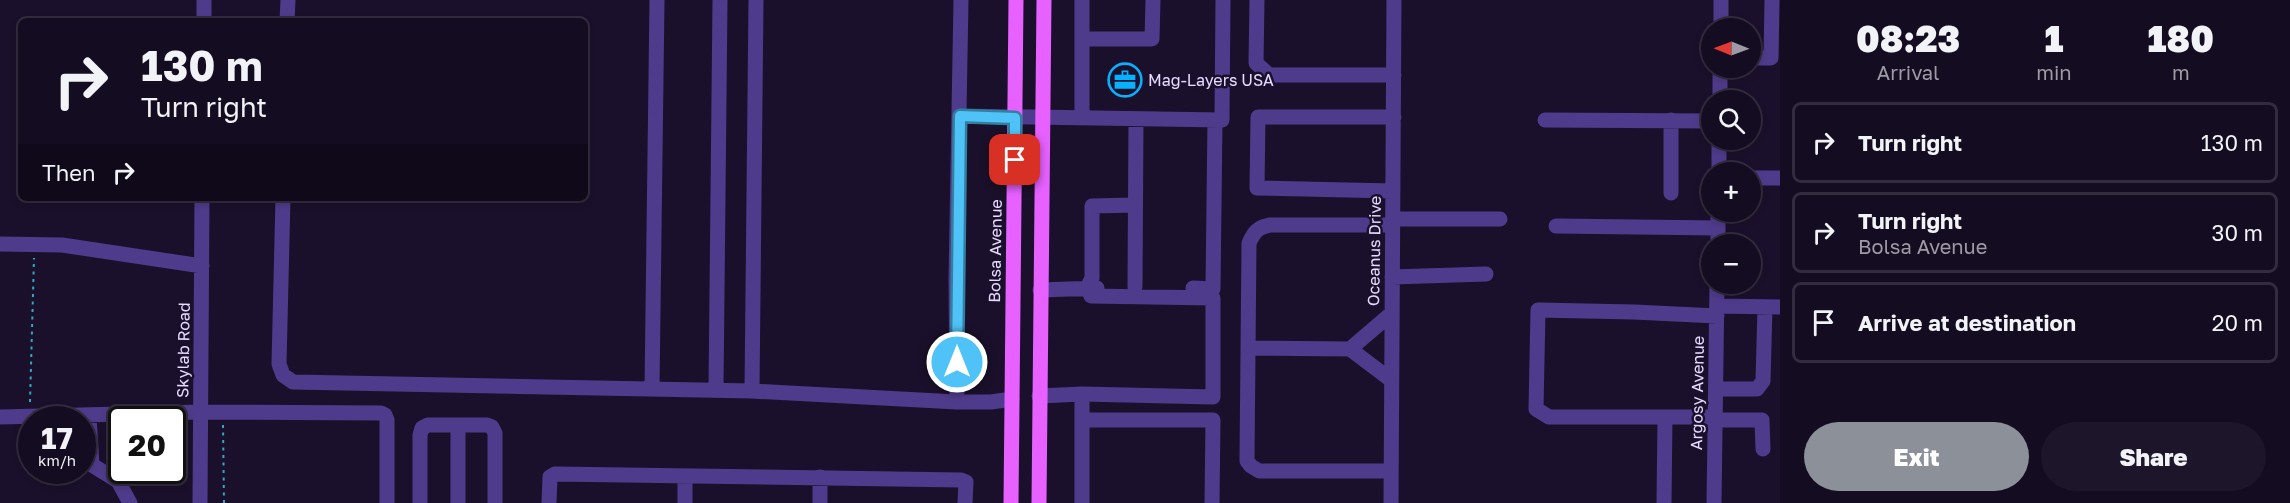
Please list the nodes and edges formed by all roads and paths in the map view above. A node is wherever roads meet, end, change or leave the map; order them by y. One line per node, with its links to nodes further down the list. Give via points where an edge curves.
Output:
1 (204, 0): 16 (street)
2 (288, 0): 17 (street)
3 (657, 0): 60 (street)
4 (720, 0): 62 (street)
5 (756, 0): 63 (street)
6 (961, 0): 22 (street)
7 (1016, 0): 24 (main road, Bolsa Avenue)
8 (1044, 0): 25 (main road)
9 (1082, 0): 19 (street)
10 (1153, 0): 19 (street, via 1152,39)
11 (1223, 0): 28 (street, via 1222,120)
12 (1257, 0): 21 (street, via 1256,63 1269,75)
13 (1394, 0): 21 (street, Oceanus Drive)
14 (1721, 0): 18 (street)
15 (1772, 0): 20 (street, via 1771,58)
16 (204, 18)
17 (287, 18)
18 (1721, 18)
19 (1082, 39): 26 (street)
20 (1761, 58)
21 (1394, 75): 23 (street, Oceanus Drive)
22 (960, 116): 24 (street); 67 (street)
23 (1394, 117): 34 (street, Oceanus Drive); 34 (street, via 1258,117 1257,140 1257,188)
24 (1015, 118): 25 (street); 66 (main road, Bolsa Avenue)
25 (1042, 118): 26 (street); 52 (main road)
26 (1082, 118): 27 (street)
27 (1136, 119): 28 (street); 38 (street)
28 (1215, 120): 50 (street, via 1213,289)
29 (1545, 120): 30 (street)
30 (1671, 120): 31 (street); 35 (street)
31 (1701, 121)
32 (1761, 178): 33 (street)
33 (1780, 178)
34 (1393, 191): 40 (street, Oceanus Drive)
35 (1671, 193)
36 (202, 201): 47 (street, Skylab Road)
37 (283, 201): 60 (street, via 279,364 283,375 293,382)
38 (1135, 206): 50 (street); 51 (street, via 1092,206 1092,278)
39 (1500, 219): 40 (street)
40 (1393, 222): 49 (street, Oceanus Drive); 57 (street, via 1270,225 1253,233 1249,243)
41 (1718, 222): 43 (street)
42 (1557, 226): 43 (street)
43 (1718, 228): 44 (street)
44 (1718, 234)
45 (0, 244): 46 (street)
46 (34, 245): 47 (street, via 62,245); 68 (path)
47 (202, 266): 69 (street, Skylab Road)
48 (1486, 274): 49 (street)
49 (1392, 277): 56 (street, Oceanus Drive)
50 (1135, 287): 51 (street)
51 (1087, 288): 52 (street); 64 (street, via 1091,296 1213,298 1213,397)
52 (1040, 290): 65 (main road)
53 (1717, 294): 55 (street, Argosy Avenue)
54 (1773, 307): 55 (street); 61 (street, via 1763,381 1756,389)
55 (1717, 311): 61 (street, Argosy Avenue); 73 (street, via 1538,310 1536,410 1549,417)
56 (1392, 313): 58 (street); 59 (street, Oceanus Drive)
57 (1248, 348): 58 (street); 80 (street, via 1247,460 1251,466 1259,471)
58 (1350, 349): 59 (street)
59 (1391, 381): 80 (street, Oceanus Drive)
60 (652, 389): 62 (street)
61 (1716, 389): 75 (street, Argosy Avenue)
62 (716, 390): 63 (street)
63 (752, 391): 67 (street)
64 (1082, 394): 65 (street); 76 (street)
65 (1039, 396): 66 (main road); 95 (main road)
66 (1012, 399): 67 (street); 94 (main road, Bolsa Avenue)
67 (957, 402)
68 (30, 406)
69 (201, 412): 72 (street); 84 (street, Skylab Road); 86 (street, via 385,415)
70 (0, 417): 71 (street)
71 (18, 417)
72 (96, 417)
73 (1665, 417): 75 (street); 99 (street)
74 (223, 419): 85 (path)
75 (1715, 419): 78 (street, via 1762,420); 100 (street, Argosy Avenue)
76 (1082, 420): 96 (street); 97 (street, via 1213,420)
77 (458, 426): 87 (street, via 422,428); 88 (street); 89 (street, via 487,425 495,433)
78 (1763, 448)
79 (96, 467): 83 (street, via 118,481)
80 (1391, 471): 98 (street, Oceanus Drive)
81 (685, 476): 82 (street); 90 (street, via 555,474 550,477); 91 (street)
82 (820, 477): 92 (street); 93 (street, via 961,480 966,482)
83 (130, 503)
84 (200, 503)
85 (224, 503)
86 (387, 503)
87 (420, 503)
88 (458, 503)
89 (495, 503)
90 (549, 503)
91 (685, 503)
92 (820, 503)
93 (965, 503)
94 (1011, 503)
95 (1039, 503)
96 (1082, 503)
97 (1212, 503)
98 (1390, 503)
99 (1664, 503)
100 (1714, 503)

